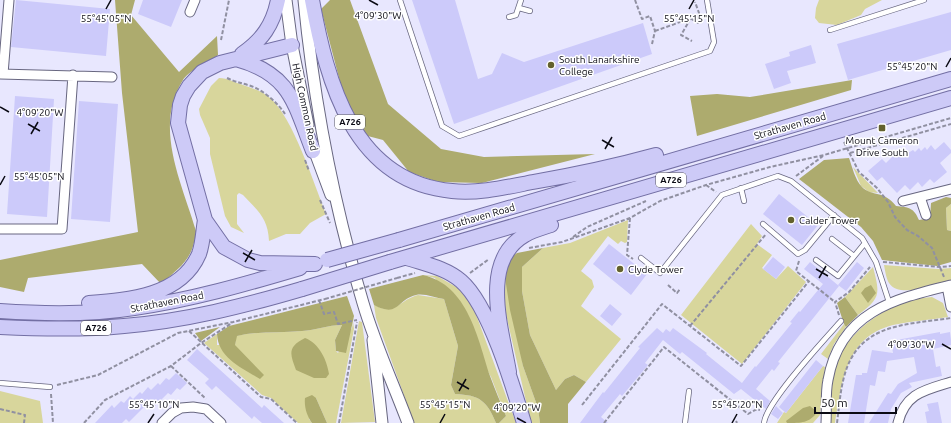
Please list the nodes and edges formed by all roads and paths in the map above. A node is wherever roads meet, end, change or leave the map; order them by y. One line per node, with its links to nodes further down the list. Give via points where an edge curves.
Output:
1 (8, 0): 27 (street)
2 (195, 0): 16 (street)
3 (228, 0): 21 (path)
4 (278, 0): 26 (main road, via 269,26 258,43)
5 (286, 0): 25 (street, High Common Road)
6 (304, 0): 23 (street, High Common Road)
7 (312, 0): 36 (main road, A726, via 329,67 352,127 360,140 380,161 418,184 451,191 481,190 614,167 684,147)
8 (400, 0): 11 (lane, via 442,126 459,136 710,51 714,42)
9 (521, 0): 14 (lane)
10 (635, 0): 20 (path, via 642,19 652,17)
11 (707, 0)
12 (924, 0): 19 (lane)
13 (695, 2): 18 (path, via 699,13 698,23 690,18)
14 (519, 8): 15 (lane); 17 (lane, via 516,15)
15 (530, 11)
16 (190, 12)
17 (509, 17)
18 (688, 23): 20 (path, via 683,21); 22 (path, via 681,34)
19 (830, 30)
20 (655, 31): 24 (path)
21 (220, 40)
22 (692, 41)
23 (308, 42): 25 (street); 53 (street, High Common Road, via 319,116)
24 (652, 44)
25 (292, 45): 26 (main road); 40 (street, High Common Road)
26 (235, 59): 40 (main road, via 255,65 273,75 286,87 294,102); 57 (main road, A726, via 202,72 189,86 180,105 180,136)
27 (1, 74): 28 (street)
28 (73, 76): 29 (street); 60 (street, via 62,229)
29 (112, 77)
30 (227, 78): 34 (path, via 251,86 270,98)
31 (951, 79): 36 (main road, Strathaven Road / A726)
32 (951, 98): 43 (main road, Strathaven Road / A726)
33 (951, 118): 38 (path)
34 (287, 119)
35 (951, 124): 39 (path)
36 (736, 141): 71 (main road, Strathaven Road / A726, bridge)
37 (844, 142): 38 (path)
38 (848, 148): 39 (path); 41 (path)
39 (850, 153): 75 (path, via 859,172 881,193 906,230 932,248)
40 (309, 154): 42 (path); 53 (street, High Common Road)
41 (824, 155): 44 (path); 45 (path)
42 (309, 171)
43 (671, 180): 66 (main road, via 530,232 516,241); 68 (main road, Strathaven Road / A726)
44 (791, 180): 46 (lane, via 778,176); 54 (lane)
45 (706, 185): 48 (path); 56 (path, via 660,201)
46 (741, 188): 48 (lane); 51 (lane)
47 (951, 189): 49 (street)
48 (722, 195): 69 (lane, via 660,273)
49 (920, 197): 52 (street); 55 (street)
50 (320, 200): 59 (path)
51 (744, 201)
52 (903, 201)
53 (339, 212): 92 (street, High Common Road)
54 (834, 215): 63 (lane); 65 (lane)
55 (926, 215)
56 (630, 218): 64 (path, via 562,242); 69 (path, via 627,254 635,260)
57 (205, 220): 71 (main road, A726, via 224,247 248,260 260,263); 85 (main road, A726, via 199,252 194,263 186,274 165,289 135,298)
58 (762, 224): 61 (lane)
59 (332, 228)
60 (0, 229)
61 (769, 230): 65 (lane, via 798,254); 89 (path)
62 (832, 239): 67 (lane)
63 (865, 243): 67 (lane); 83 (lane, via 876,262)
64 (523, 249)
65 (801, 252): 74 (path, via 796,271)
66 (505, 255): 73 (path, via 499,252); 96 (main road, via 499,267 497,288)
67 (854, 256): 70 (lane, via 838,276)
68 (407, 258): 73 (main road, via 441,269); 90 (main road, Strathaven Road / A726, bridge, via 211,313 150,323 81,329)
69 (641, 258)
70 (816, 260)
71 (321, 262): 85 (main road, Strathaven Road / A726, via 218,292 133,308 104,312)
72 (420, 272): 80 (path, bridge)
73 (461, 281): 96 (main road, via 476,298)
74 (809, 281): 82 (path); 89 (path, via 741,366)
75 (949, 285): 83 (street); 84 (street)
76 (668, 286): 78 (path, via 677,293)
77 (349, 289): 79 (path)
78 (680, 289)
79 (351, 297)
80 (325, 299)
81 (319, 300): 112 (path, via 324,314 334,312 338,324 358,320)
82 (835, 302)
83 (889, 302): 120 (street, via 853,327 838,350 828,381)
84 (951, 307)
85 (1, 311)
86 (951, 318): 121 (path, via 894,326 871,336 859,347 844,378)
87 (841, 321): 105 (lane, via 795,373)
88 (233, 322): 94 (path)
89 (690, 326): 102 (path, via 662,304)
90 (0, 327)
91 (189, 331): 94 (path)
92 (372, 331): 97 (street, High Common Road); 115 (street, High Common Road)
93 (178, 333): 100 (path, via 98,375)
94 (201, 343): 95 (path); 111 (path, via 261,397 271,399)
95 (171, 366): 104 (path, via 206,398); 108 (path, via 105,400)
96 (509, 372): 116 (main road)
97 (376, 380): 113 (street, High Common Road); 114 (street, High Common Road)
98 (951, 382): 122 (street, via 916,394 904,407)
99 (0, 383): 100 (lane)
100 (50, 387): 107 (path)
101 (689, 391): 118 (lane)
102 (582, 405)
103 (0, 409): 106 (path, via 25,416)
104 (206, 409): 109 (street, via 181,408); 110 (street)
105 (767, 413): 117 (path, via 757,409 748,414 664,347); 119 (lane)
106 (24, 423)
107 (52, 423)
108 (84, 423)
109 (162, 423)
110 (221, 423)
111 (297, 423)
112 (339, 423)
113 (382, 423)
114 (389, 423)
115 (408, 423)
116 (524, 423)
117 (604, 423)
118 (685, 423)
119 (764, 423)
120 (826, 423)
121 (837, 423)
122 (898, 423)

